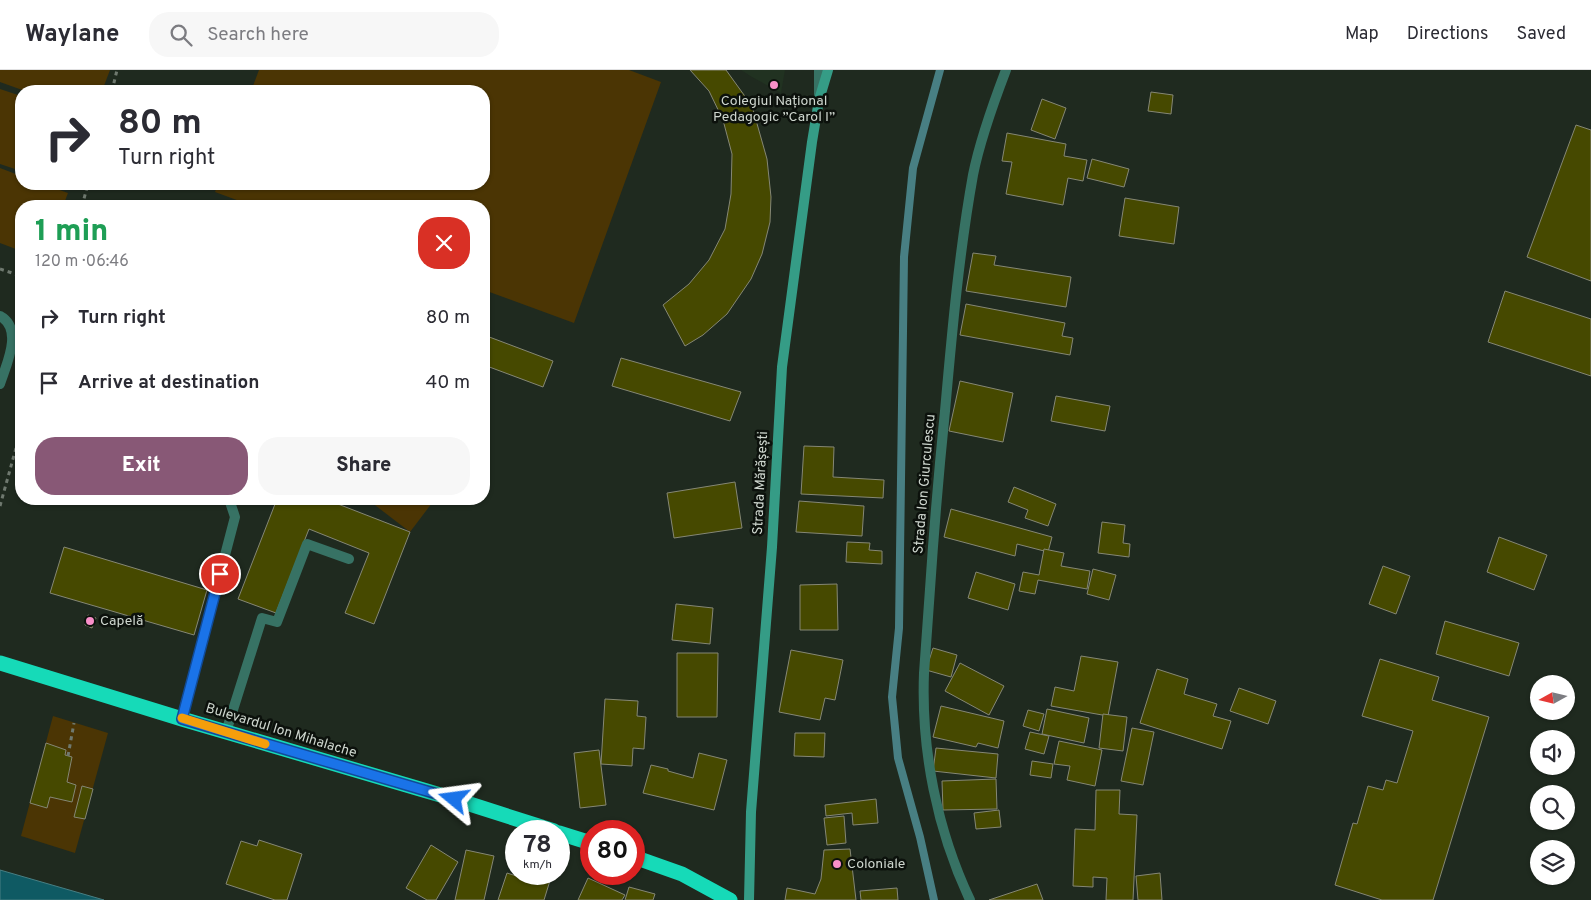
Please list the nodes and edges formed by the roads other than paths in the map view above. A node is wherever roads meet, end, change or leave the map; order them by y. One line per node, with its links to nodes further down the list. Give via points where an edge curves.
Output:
1 (819, 70): 4 (street)
2 (828, 70): 4 (main road, Strada Mărășești)
3 (1006, 70): 16 (street, Strada Ion Giurculescu, via 974,174 956,292 936,494 924,675 933,791 956,872)
4 (819, 100): 15 (main road, Strada Mărășești, via 782,367 772,547 751,812)
5 (0, 316): 6 (street, via 11,328 14,339)
6 (0, 384)
7 (231, 505): 10 (street, via 235,517)
8 (349, 559): 11 (street, via 307,544 277,622 262,618)
9 (0, 663): 10 (highway, Bulevardul Ion Mihalache)
10 (182, 719): 11 (highway, Bulevardul Ion Mihalache)
11 (226, 732): 12 (highway, Bulevardul Ion Mihalache)
12 (520, 820)
13 (645, 861): 14 (highway, via 682,874)
14 (730, 900)
15 (749, 900)
16 (970, 900)

